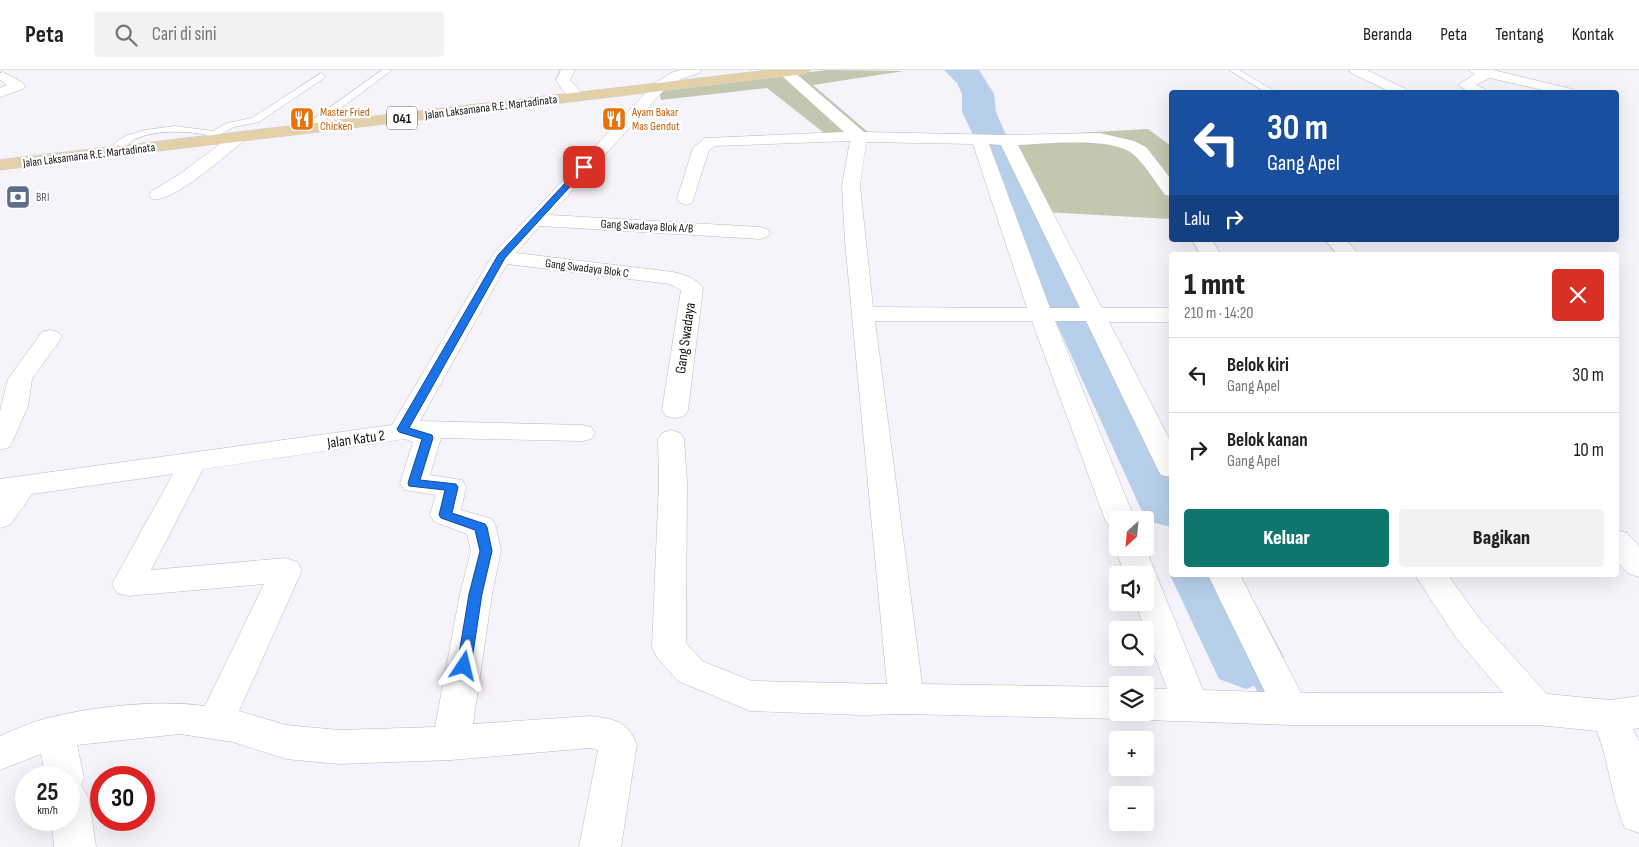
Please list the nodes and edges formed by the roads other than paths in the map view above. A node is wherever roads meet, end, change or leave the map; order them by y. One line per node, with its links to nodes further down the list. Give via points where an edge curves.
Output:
1 (388, 70): 19 (lane)
2 (568, 70): 18 (street, via 563,80)
3 (694, 70): 12 (street, Jalan Katu 2)
4 (804, 70): 9 (main road, Jalan Laksamana R.E. Martadinata / 041)
5 (1233, 70): 13 (lane)
6 (1356, 70): 14 (street)
7 (1482, 71): 15 (street, via 1465,85); 16 (street)
8 (20, 72): 10 (street)
9 (786, 72): 12 (main road, Jalan Laksamana R.E. Martadinata / 041); 20 (street)
10 (1, 76): 17 (street, via 18,86)
11 (321, 76): 21 (lane, via 255,120 231,124)
12 (659, 86): 18 (main road, Jalan Laksamana R.E. Martadinata / 041); 29 (street, Jalan Katu 2)
13 (1268, 90)
14 (1397, 90)
15 (1476, 90)
16 (1559, 90)
17 (0, 93)
18 (577, 96): 19 (main road, Jalan Laksamana R.E. Martadinata / 041)
19 (305, 130): 22 (main road, Jalan Laksamana R.E. Martadinata / 041)
20 (859, 136): 23 (street); 28 (street, via 711,141 701,148); 35 (street, via 851,186)
21 (213, 137): 22 (main road, Jalan Laksamana R.E. Martadinata / 041); 25 (main road, Jalan Laksamana R.E. Martadinata / 041)
22 (238, 138): 27 (street)
23 (979, 139): 24 (street); 36 (street)
24 (1007, 140): 26 (street, via 1100,138 1128,144 1140,151); 38 (street)
25 (0, 165)
26 (1169, 188)
27 (158, 195)
28 (686, 199)
29 (534, 220): 30 (street, Gang Swadaya Blok A/B); 33 (street, Jalan Katu 2)
30 (760, 233)
31 (1337, 242): 32 (street)
32 (1346, 252)
33 (501, 257): 34 (street, Gang Swadaya Blok C); 40 (street, Jalan Katu 2)
34 (673, 278): 53 (street, Gang Swadaya, via 692,288 673,424 668,647 690,671 750,696)
35 (863, 314): 36 (street); 53 (street)
36 (1048, 315): 38 (street); 46 (street)
37 (1169, 315): 38 (street)
38 (1090, 316): 44 (street)
39 (50, 337): 42 (street, via 20,379 15,406)
40 (403, 429): 41 (street); 43 (street, Jalan Katu 2); 62 (street, via 428,438 414,483 452,487 445,515 481,527 486,551)
41 (582, 433)
42 (0, 441)
43 (193, 462): 45 (street, Jalan Katu 2); 60 (street, via 128,584 286,570)
44 (1169, 464)
45 (11, 488): 47 (street)
46 (1117, 511)
47 (0, 518)
48 (1619, 544): 49 (street)
49 (1639, 565)
50 (1225, 577): 57 (street)
51 (1432, 577): 58 (street, via 1469,630)
52 (1154, 609): 56 (street)
53 (906, 699): 54 (street)
54 (1109, 703)
55 (1154, 704): 56 (street)
56 (1191, 705): 57 (street)
57 (1291, 709): 58 (street)
58 (1538, 709): 59 (street)
59 (1624, 714): 65 (street, via 1622,747)
60 (214, 723): 61 (street, via 180,718 89,726); 62 (street, via 286,742 330,747)
61 (56, 733): 63 (street); 64 (street)
62 (451, 743): 68 (street, via 590,732 609,735 618,744)
63 (0, 753)
64 (63, 766)
65 (1639, 814)
66 (73, 831): 67 (street)
67 (75, 847)
68 (600, 847)

